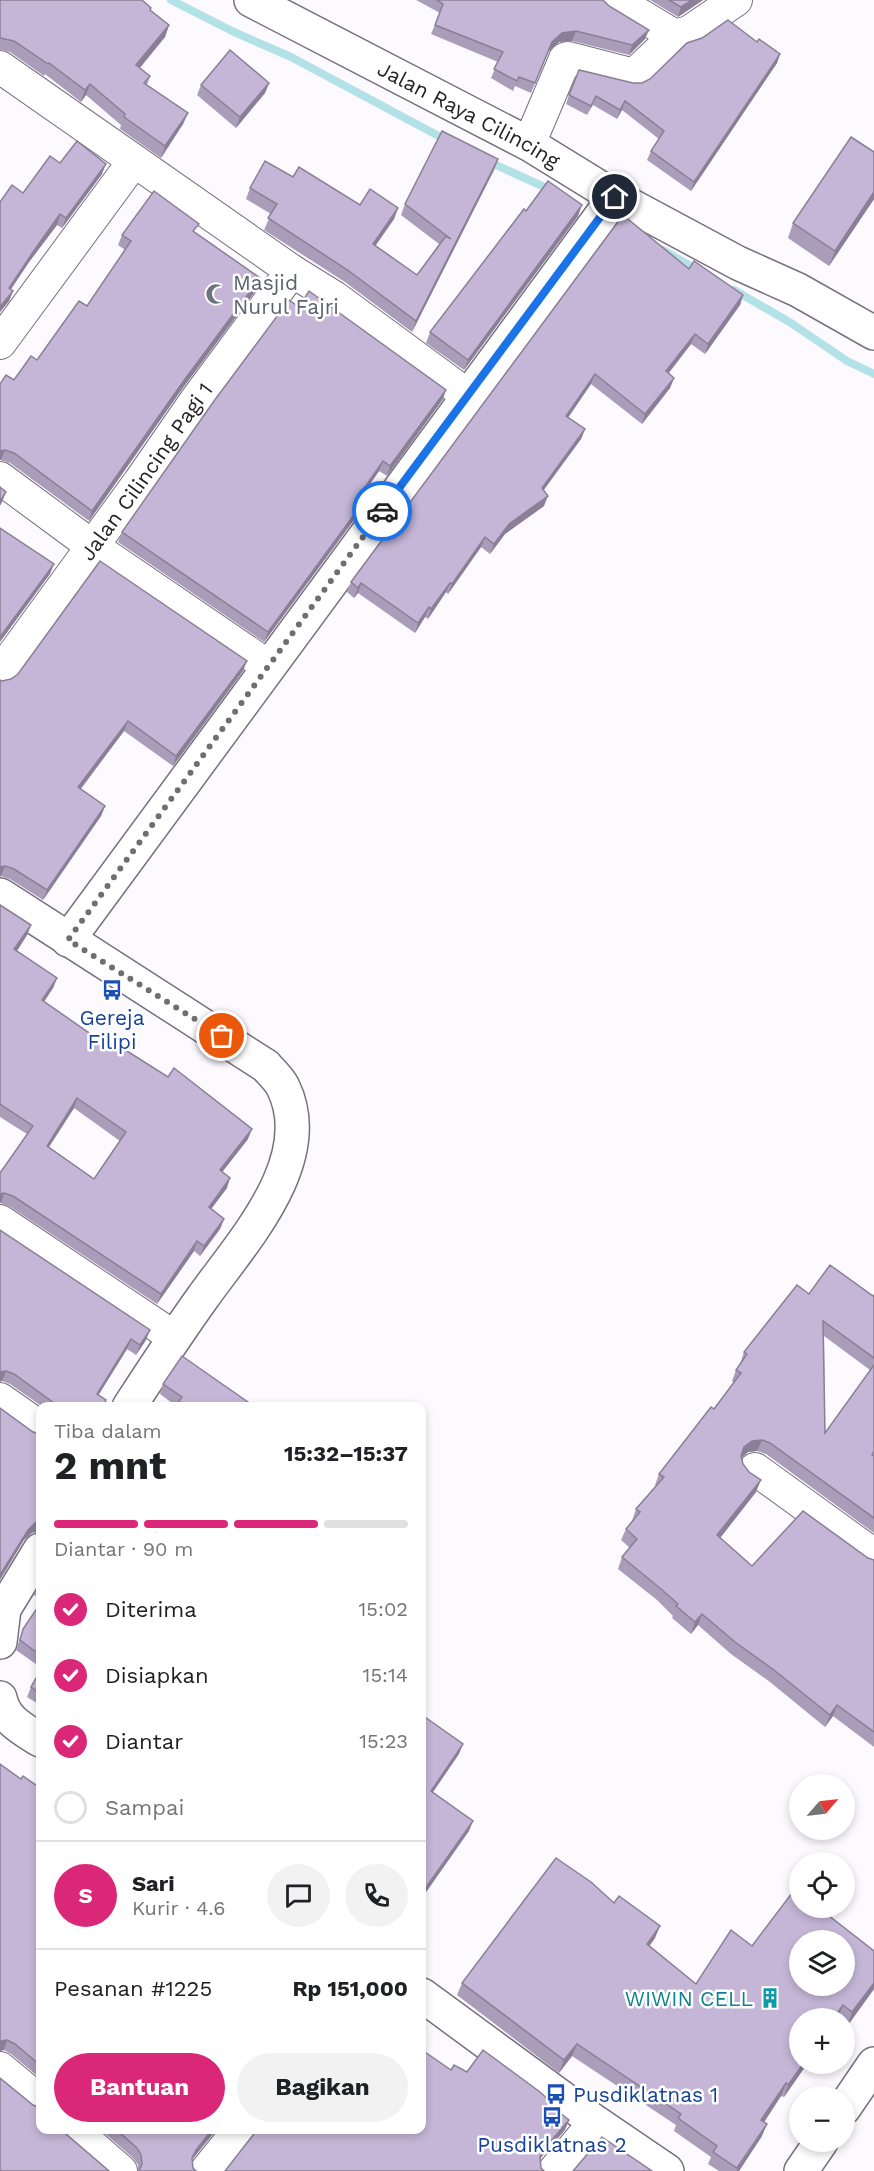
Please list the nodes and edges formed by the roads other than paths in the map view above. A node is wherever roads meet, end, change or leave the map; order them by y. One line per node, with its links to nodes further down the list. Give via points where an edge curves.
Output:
1 (251, 0): 6 (street, Jalan Raya Cilincing)
2 (615, 0): 4 (street)
3 (736, 0): 4 (street, via 689,32)
4 (675, 36): 6 (street, via 634,75 565,59)
5 (0, 66): 7 (street)
6 (529, 144): 8 (street, Jalan Raya Cilincing)
7 (134, 161): 9 (street); 11 (street)
8 (615, 197): 10 (street, Jalan Raya Cilincing); 12 (street)
9 (292, 271): 12 (street, via 334,297); 14 (street, Jalan Cilincing Pagi 1)
10 (874, 333)
11 (0, 343)
12 (467, 395): 15 (street)
13 (0, 478): 14 (street)
14 (92, 546): 15 (street); 16 (street, Jalan Cilincing Pagi 1)
15 (268, 666): 18 (street)
16 (0, 673)
17 (0, 895): 18 (street)
18 (68, 940): 20 (street, via 266,1065 283,1086 292,1113 284,1174 269,1205)
19 (0, 1221): 20 (street)
20 (174, 1337): 22 (street)
21 (0, 1399): 23 (street)
22 (132, 1402)
23 (36, 1424)
24 (754, 1469): 25 (street)
25 (874, 1555)
26 (36, 1556): 27 (street)
27 (2, 1608): 28 (street)
28 (0, 1642)
29 (4, 1719): 30 (street)
30 (36, 1738)
31 (426, 1998): 34 (street)
32 (874, 2064): 33 (street)
33 (855, 2092)
34 (595, 2122): 40 (street); 41 (street)
35 (79, 2134): 38 (street)
36 (236, 2134): 39 (street)
37 (814, 2152): 42 (street)
38 (121, 2171)
39 (206, 2171)
40 (554, 2171)
41 (667, 2171)
42 (801, 2171)

